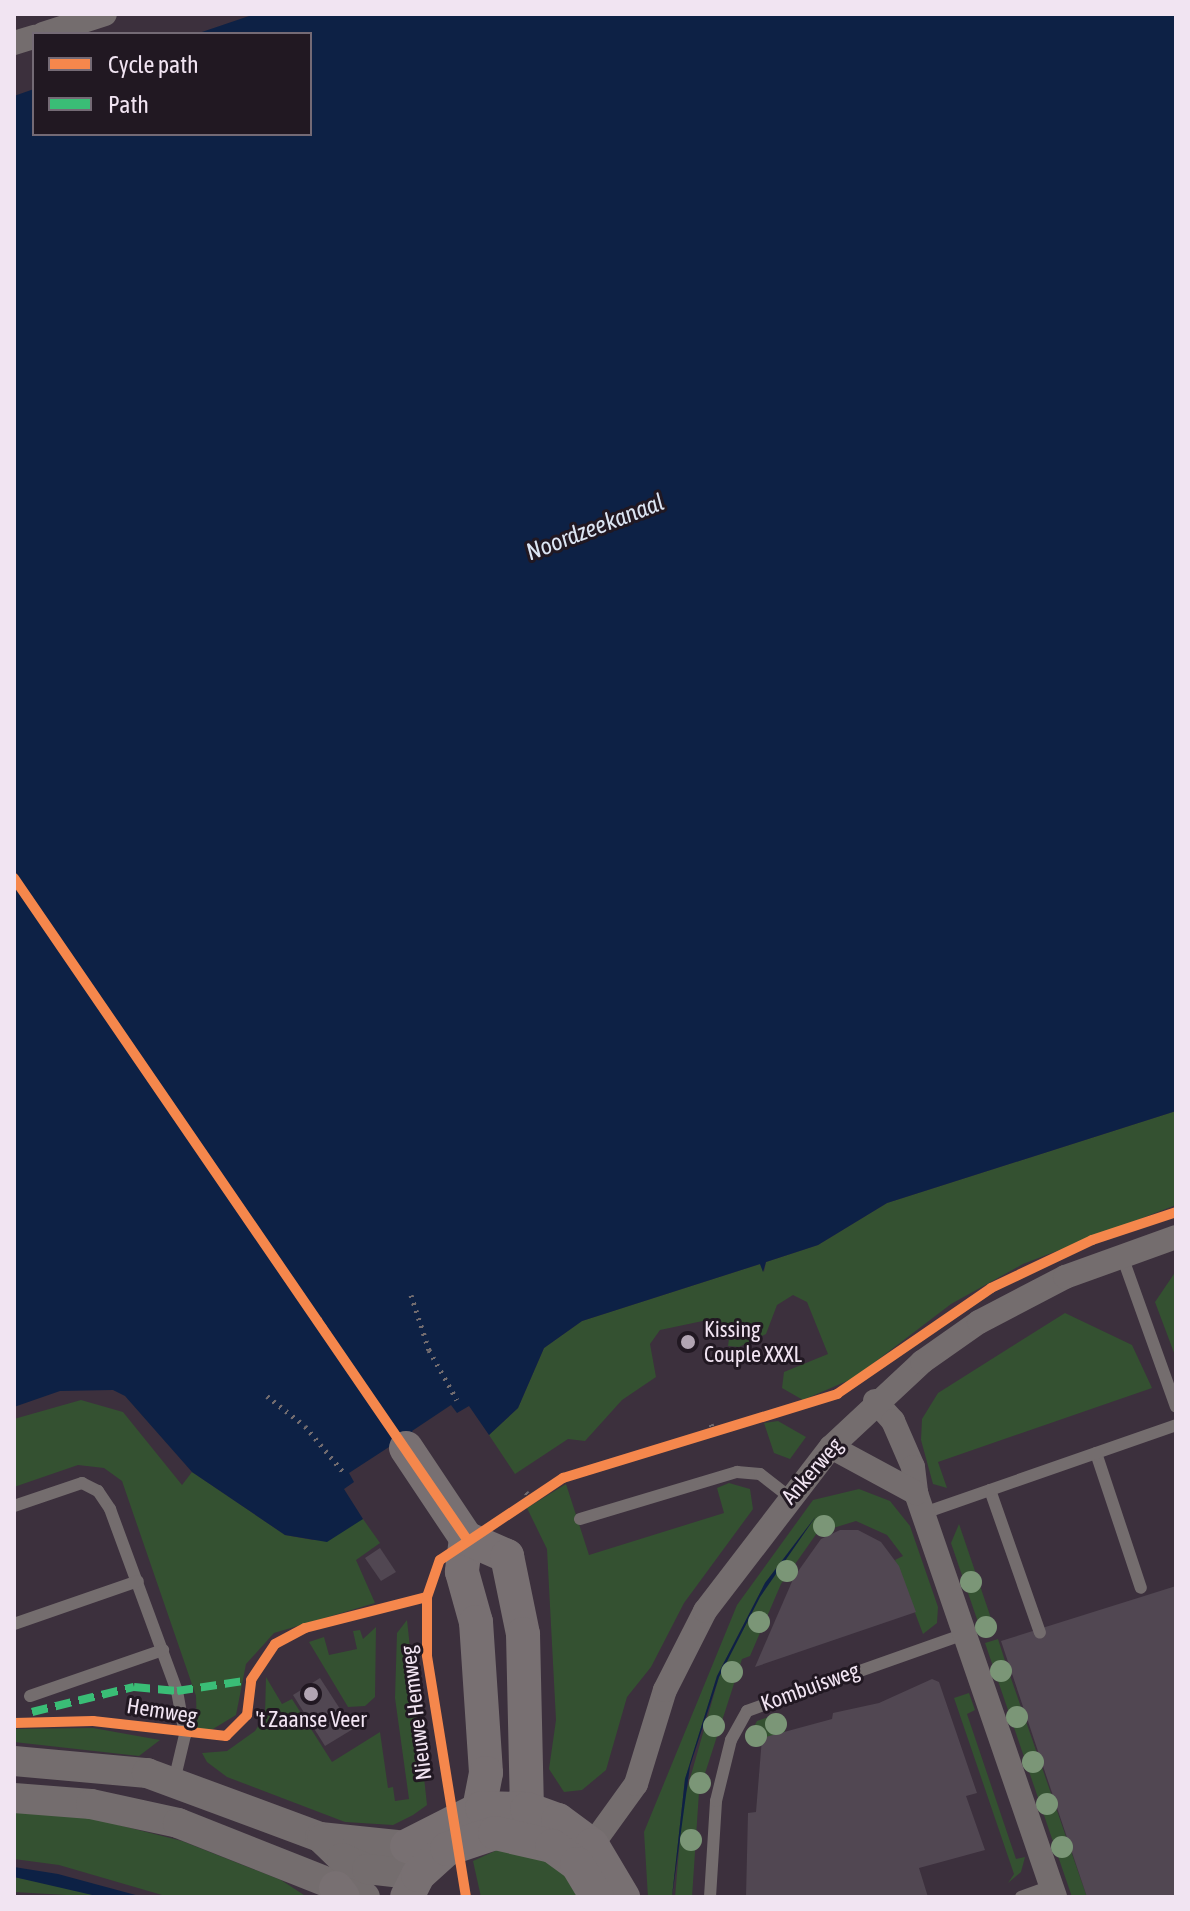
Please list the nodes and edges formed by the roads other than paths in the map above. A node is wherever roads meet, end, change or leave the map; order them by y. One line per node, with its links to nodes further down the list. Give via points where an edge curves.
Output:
1 (105, 14): 2 (street)
2 (49, 32)
3 (1176, 1237): 4 (street, Ankerweg)
4 (1122, 1256): 5 (street, Ankerweg, via 1065,1277 979,1322); 6 (lane)
5 (875, 1401): 9 (street, Ankerweg); 13 (street, via 898,1432)
6 (1176, 1407)
7 (1176, 1425): 10 (lane)
8 (400, 1443): 16 (main road)
9 (831, 1447): 12 (street, Ankerweg); 13 (street)
10 (1096, 1453): 11 (lane); 18 (lane)
11 (990, 1490): 13 (lane); 20 (lane)
12 (789, 1497): 15 (lane, via 760,1474 737,1472); 29 (street, Ankerweg, via 697,1624 665,1690 636,1784)
13 (920, 1503): 21 (street)
14 (14, 1506): 17 (lane, via 82,1483 98,1491)
15 (580, 1519)
16 (466, 1538): 27 (main road, via 507,1556 523,1634); 28 (main road, via 462,1572 476,1622 483,1693)
17 (138, 1581): 19 (lane); 22 (lane)
18 (1141, 1588)
19 (14, 1624)
20 (1040, 1633)
21 (965, 1634): 32 (street); 36 (lane, Kombuisweg, via 747,1711 731,1740 716,1801)
22 (163, 1650): 23 (lane); 25 (lane, via 185,1735)
23 (30, 1696)
24 (14, 1761): 25 (street, via 115,1767)
25 (174, 1781): 31 (street, via 320,1837 342,1858 367,1869)
26 (14, 1798): 33 (street, via 91,1804 178,1823)
27 (527, 1809): 28 (main road); 29 (main road, via 558,1820)
28 (478, 1822): 30 (main road); 31 (main road)
29 (592, 1845): 30 (main road); 35 (main road)
30 (552, 1846): 34 (main road, via 577,1864)
31 (411, 1873)
32 (1053, 1892): 37 (lane)
33 (348, 1894)
34 (597, 1897)
35 (623, 1897)
36 (710, 1897)
37 (1021, 1897)

